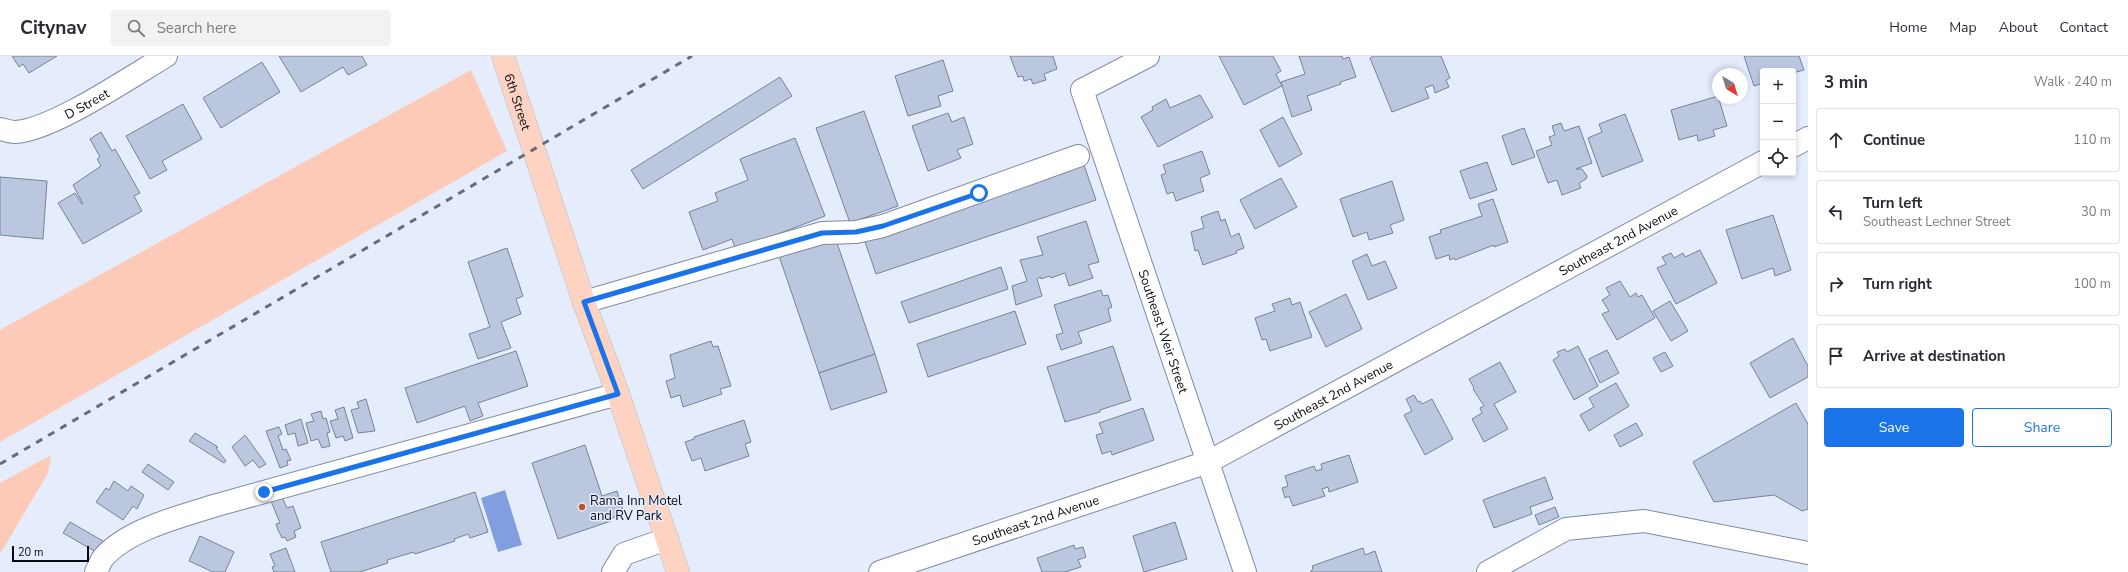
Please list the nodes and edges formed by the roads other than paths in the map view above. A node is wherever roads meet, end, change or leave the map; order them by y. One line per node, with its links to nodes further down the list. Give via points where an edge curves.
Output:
1 (166, 56): 4 (street, D Street, via 71,112 38,127 15,132)
2 (503, 56): 9 (main road, 6th Street)
3 (1148, 56): 11 (street, Southeast Weir Street, via 1082,90)
4 (0, 129)
5 (1808, 138): 6 (street)
6 (1796, 144)
7 (1078, 156): 9 (street, via 883,226 856,232 822,233)
8 (1760, 164): 11 (street, Southeast 2nd Avenue)
9 (584, 302): 10 (main road, 6th Street)
10 (618, 394): 12 (main road, 6th Street); 14 (street, via 224,503 159,524 123,542 103,559)
11 (1208, 462): 17 (street, Southeast 2nd Avenue); 18 (street, Southeast Weir Street)
12 (667, 538): 15 (street, via 624,554); 16 (main road, 6th Street)
13 (1808, 553): 19 (street, via 1644,521 1566,529)
14 (96, 572)
15 (613, 572)
16 (678, 572)
17 (880, 572)
18 (1245, 572)
19 (1488, 572)

